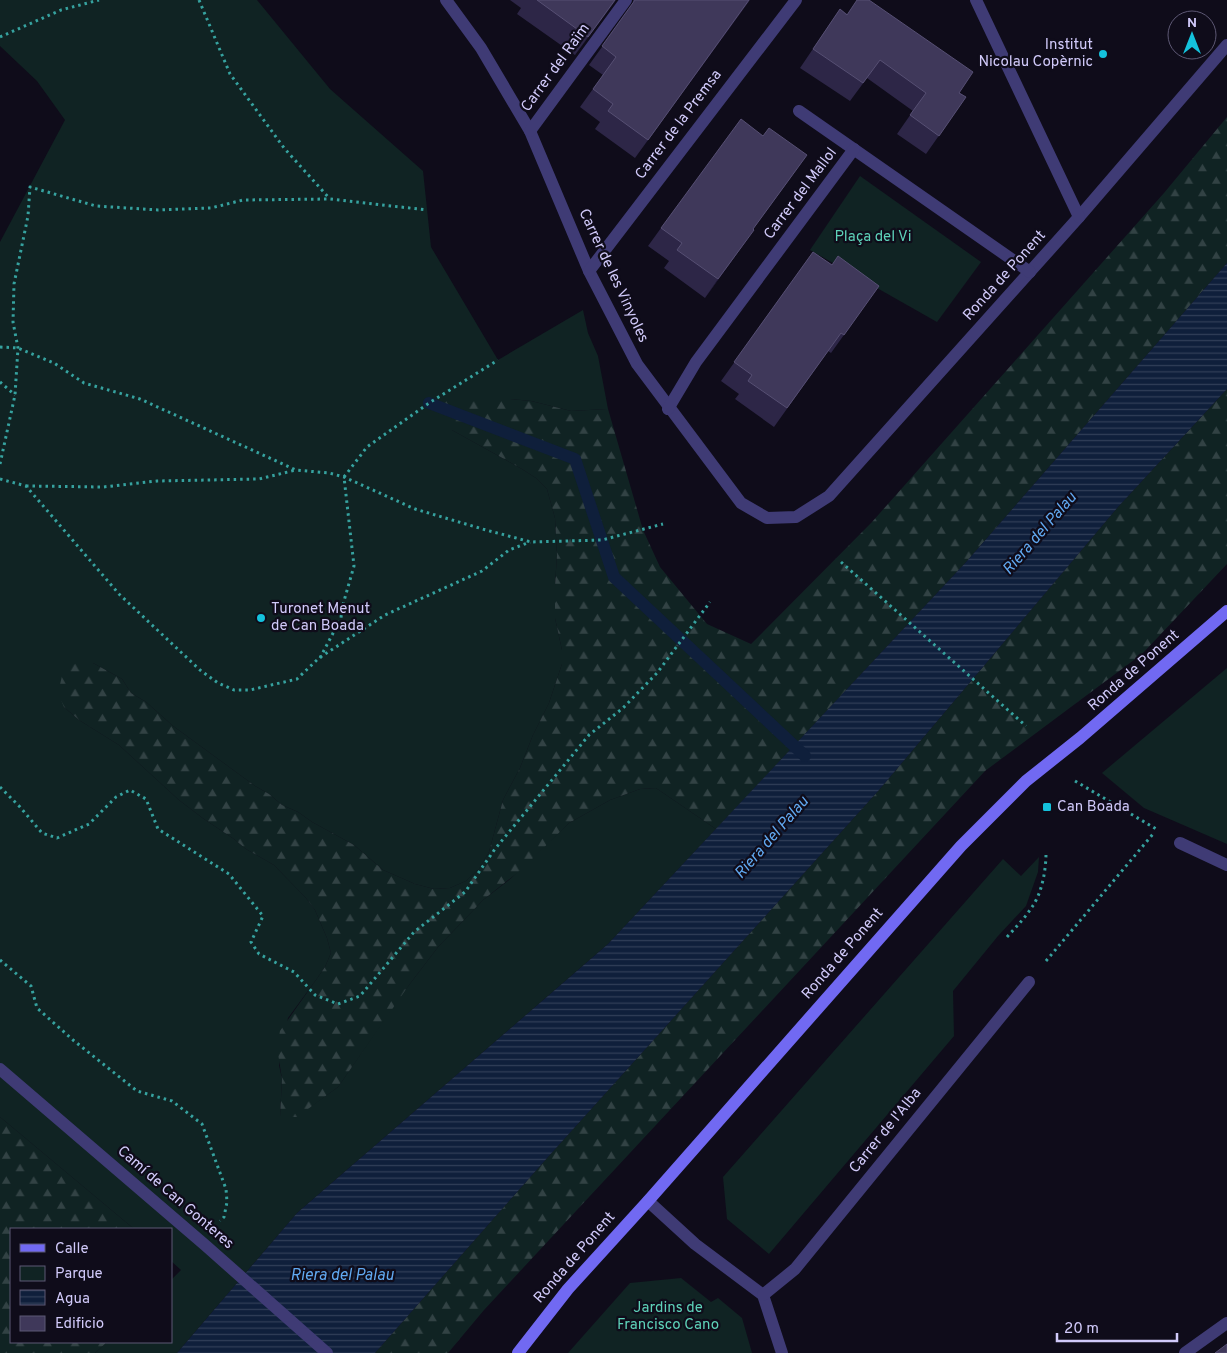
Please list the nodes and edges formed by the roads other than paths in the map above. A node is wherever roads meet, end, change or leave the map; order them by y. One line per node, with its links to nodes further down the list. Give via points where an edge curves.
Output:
1 (626, 0): 7 (street, Carrer del Raïm)
2 (796, 0): 10 (street, Carrer de la Premsa)
3 (976, 0): 9 (street)
4 (450, 2): 7 (street, Carrer de les Vinyoles)
5 (1227, 46): 9 (street, Ronda de Ponent)
6 (799, 111): 8 (street)
7 (530, 131): 10 (street, Carrer de les Vinyoles)
8 (854, 149): 11 (street, Carrer del Mallol); 12 (street, Carrer del Mallol, via 696,362)
9 (1079, 217): 11 (street, Ronda de Ponent)
10 (589, 271): 12 (street, Carrer de les Vinyoles, via 636,364)
11 (1030, 272): 13 (street, Ronda de Ponent, via 829,496)
12 (668, 409): 13 (street, Carrer de les Vinyoles, via 741,503 767,518)
13 (796, 517)
14 (1227, 611): 19 (main road, Ronda de Ponent, via 1026,781 961,846)
15 (1180, 844): 16 (street)
16 (1227, 865)
17 (1029, 982): 20 (street, Carrer de l'Alba, via 795,1269)
18 (0, 1069): 22 (street, Camí de Can Gonteres)
19 (648, 1202): 20 (street, via 695,1244); 23 (main road, Ronda de Ponent, via 568,1289)
20 (764, 1295): 24 (street)
21 (1227, 1323): 25 (street)
22 (327, 1353)
23 (518, 1353)
24 (782, 1353)
25 (1185, 1353)

